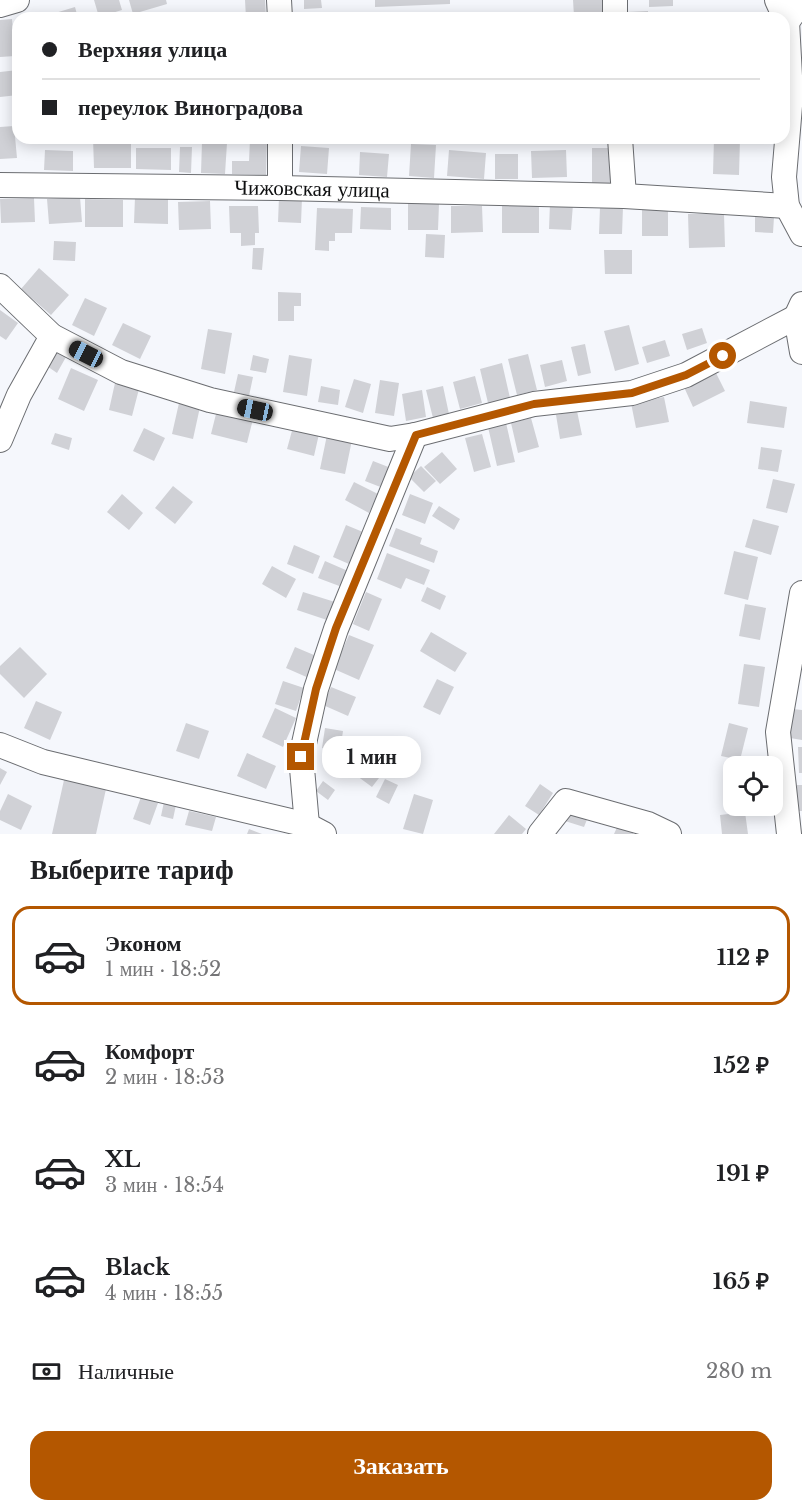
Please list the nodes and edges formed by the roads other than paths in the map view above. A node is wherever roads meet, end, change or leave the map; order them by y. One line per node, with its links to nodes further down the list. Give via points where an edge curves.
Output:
1 (17, 0): 3 (street)
2 (802, 1): 4 (street)
3 (0, 5)
4 (790, 18)
5 (790, 76): 6 (street)
6 (790, 104)
7 (280, 144): 11 (street)
8 (620, 144): 12 (street)
9 (786, 144): 13 (street, via 783,177)
10 (0, 185): 11 (street, Чижовская улица)
11 (280, 188): 12 (street, Чижовская улица)
12 (624, 196): 13 (street, Чижовская улица)
13 (787, 206): 14 (street)
14 (802, 234)
15 (0, 286): 17 (street)
16 (799, 311): 18 (street); 19 (street, via 686,375 632,393 534,404)
17 (52, 336): 19 (street, via 121,372 210,400 390,439); 20 (street, via 19,395)
18 (802, 352)
19 (416, 435): 23 (street, via 336,628 316,689 301,757)
20 (0, 440)
21 (802, 593): 26 (street, via 778,732)
22 (0, 745): 23 (street, via 43,762)
23 (315, 830)
24 (540, 834): 25 (street, via 566,801 648,824)
25 (669, 834)
26 (789, 834)

